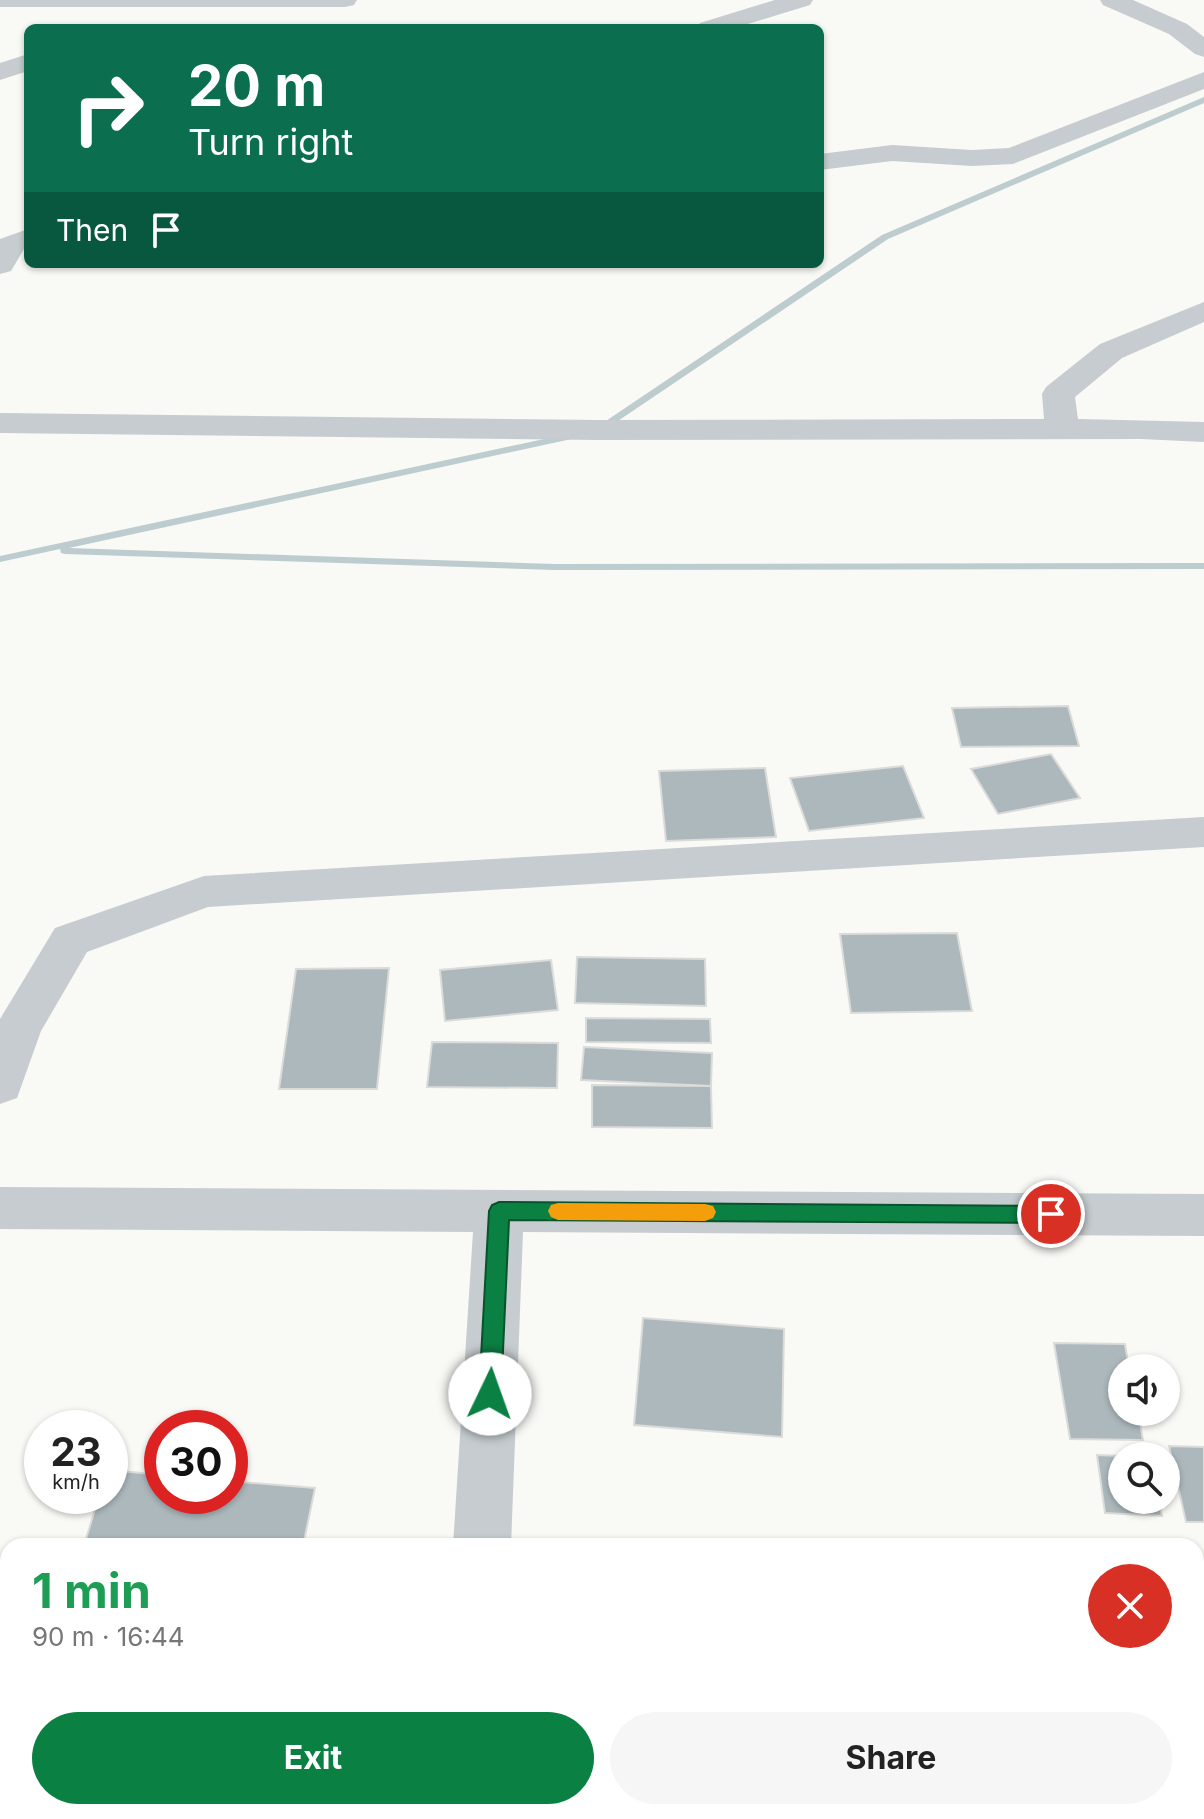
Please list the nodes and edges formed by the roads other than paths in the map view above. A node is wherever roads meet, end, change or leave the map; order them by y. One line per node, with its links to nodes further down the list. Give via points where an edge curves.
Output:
1 (0, 0): 5 (street)
2 (345, 0): 5 (street)
3 (801, 0): 7 (street)
4 (1112, 0): 8 (street, via 1178,29)
5 (136, 1): 6 (street)
6 (118, 21)
7 (722, 24)
8 (1204, 49)
9 (24, 63): 10 (street)
10 (0, 72)
11 (1204, 80): 12 (street, via 1013,156 892,153)
12 (824, 162)
13 (24, 239): 14 (street, via 12,243)
14 (0, 265)
15 (1204, 311): 17 (street, via 1111,351 1058,394)
16 (0, 423): 17 (street)
17 (1062, 429): 18 (street)
18 (1204, 432)
19 (1204, 832): 20 (street, via 204,892 71,940 18,1029)
20 (0, 1085)
21 (0, 1208): 22 (street)
22 (499, 1211): 23 (street); 24 (street)
23 (1204, 1215)
24 (482, 1538)

